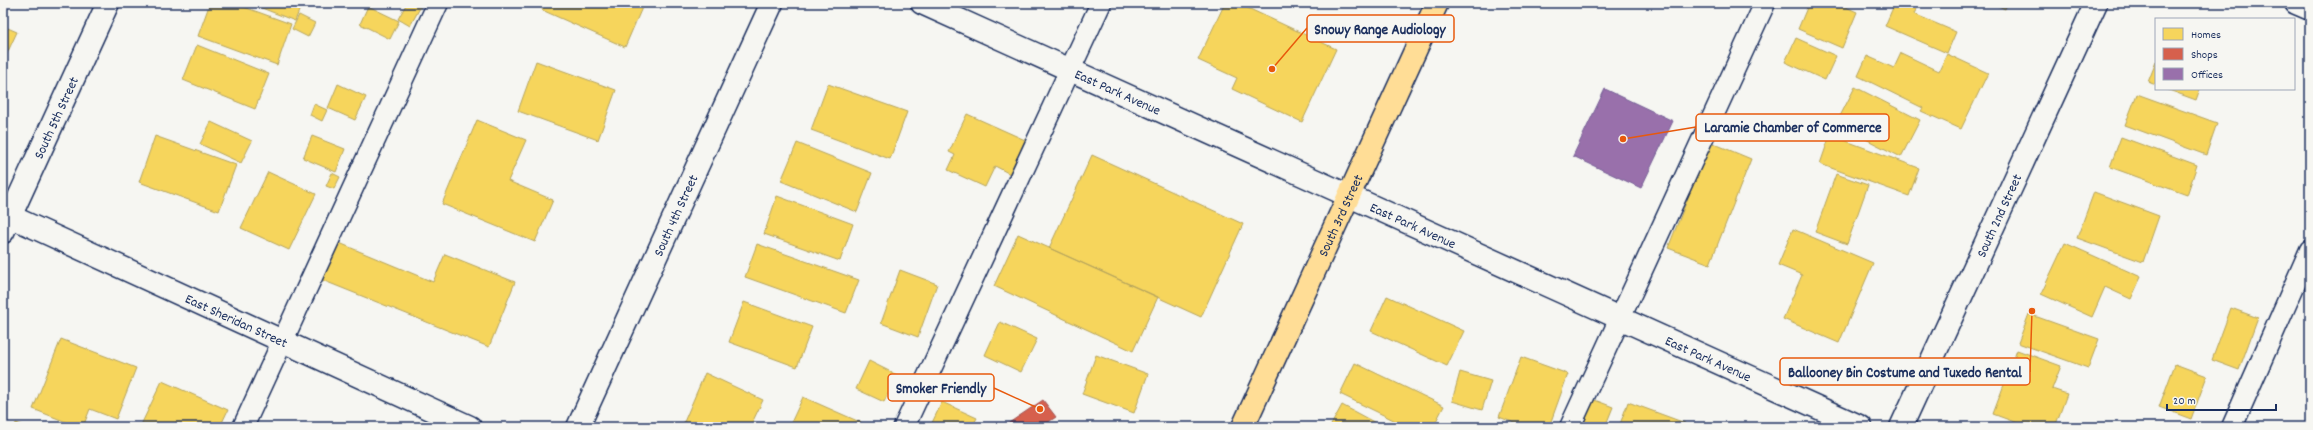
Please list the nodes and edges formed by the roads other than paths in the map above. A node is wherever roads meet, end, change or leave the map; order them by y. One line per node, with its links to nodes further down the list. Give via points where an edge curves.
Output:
1 (108, 3): 13 (street, South 5th Street)
2 (438, 3): 16 (lane)
3 (772, 3): 19 (street, South 4th Street)
4 (922, 3): 11 (street, East Park Avenue)
5 (1101, 3): 11 (lane)
6 (1437, 3): 12 (main road, South 3rd Street)
7 (1765, 3): 15 (lane)
8 (2096, 3): 24 (street, South 2nd Street)
9 (2296, 3): 10 (street)
10 (2310, 9)
11 (1070, 70): 12 (street, East Park Avenue); 20 (lane)
12 (1349, 196): 15 (street, East Park Avenue); 21 (main road, South 3rd Street)
13 (5, 220): 16 (street, East Sheridan Street)
14 (2310, 250): 25 (lane)
15 (1620, 318): 22 (lane); 23 (street, East Park Avenue)
16 (282, 341): 17 (lane); 18 (street, East Sheridan Street)
17 (243, 427)
18 (470, 427)
19 (578, 427)
20 (904, 427)
21 (1243, 427)
22 (1570, 427)
23 (1861, 427)
24 (1901, 427)
25 (2232, 427)

